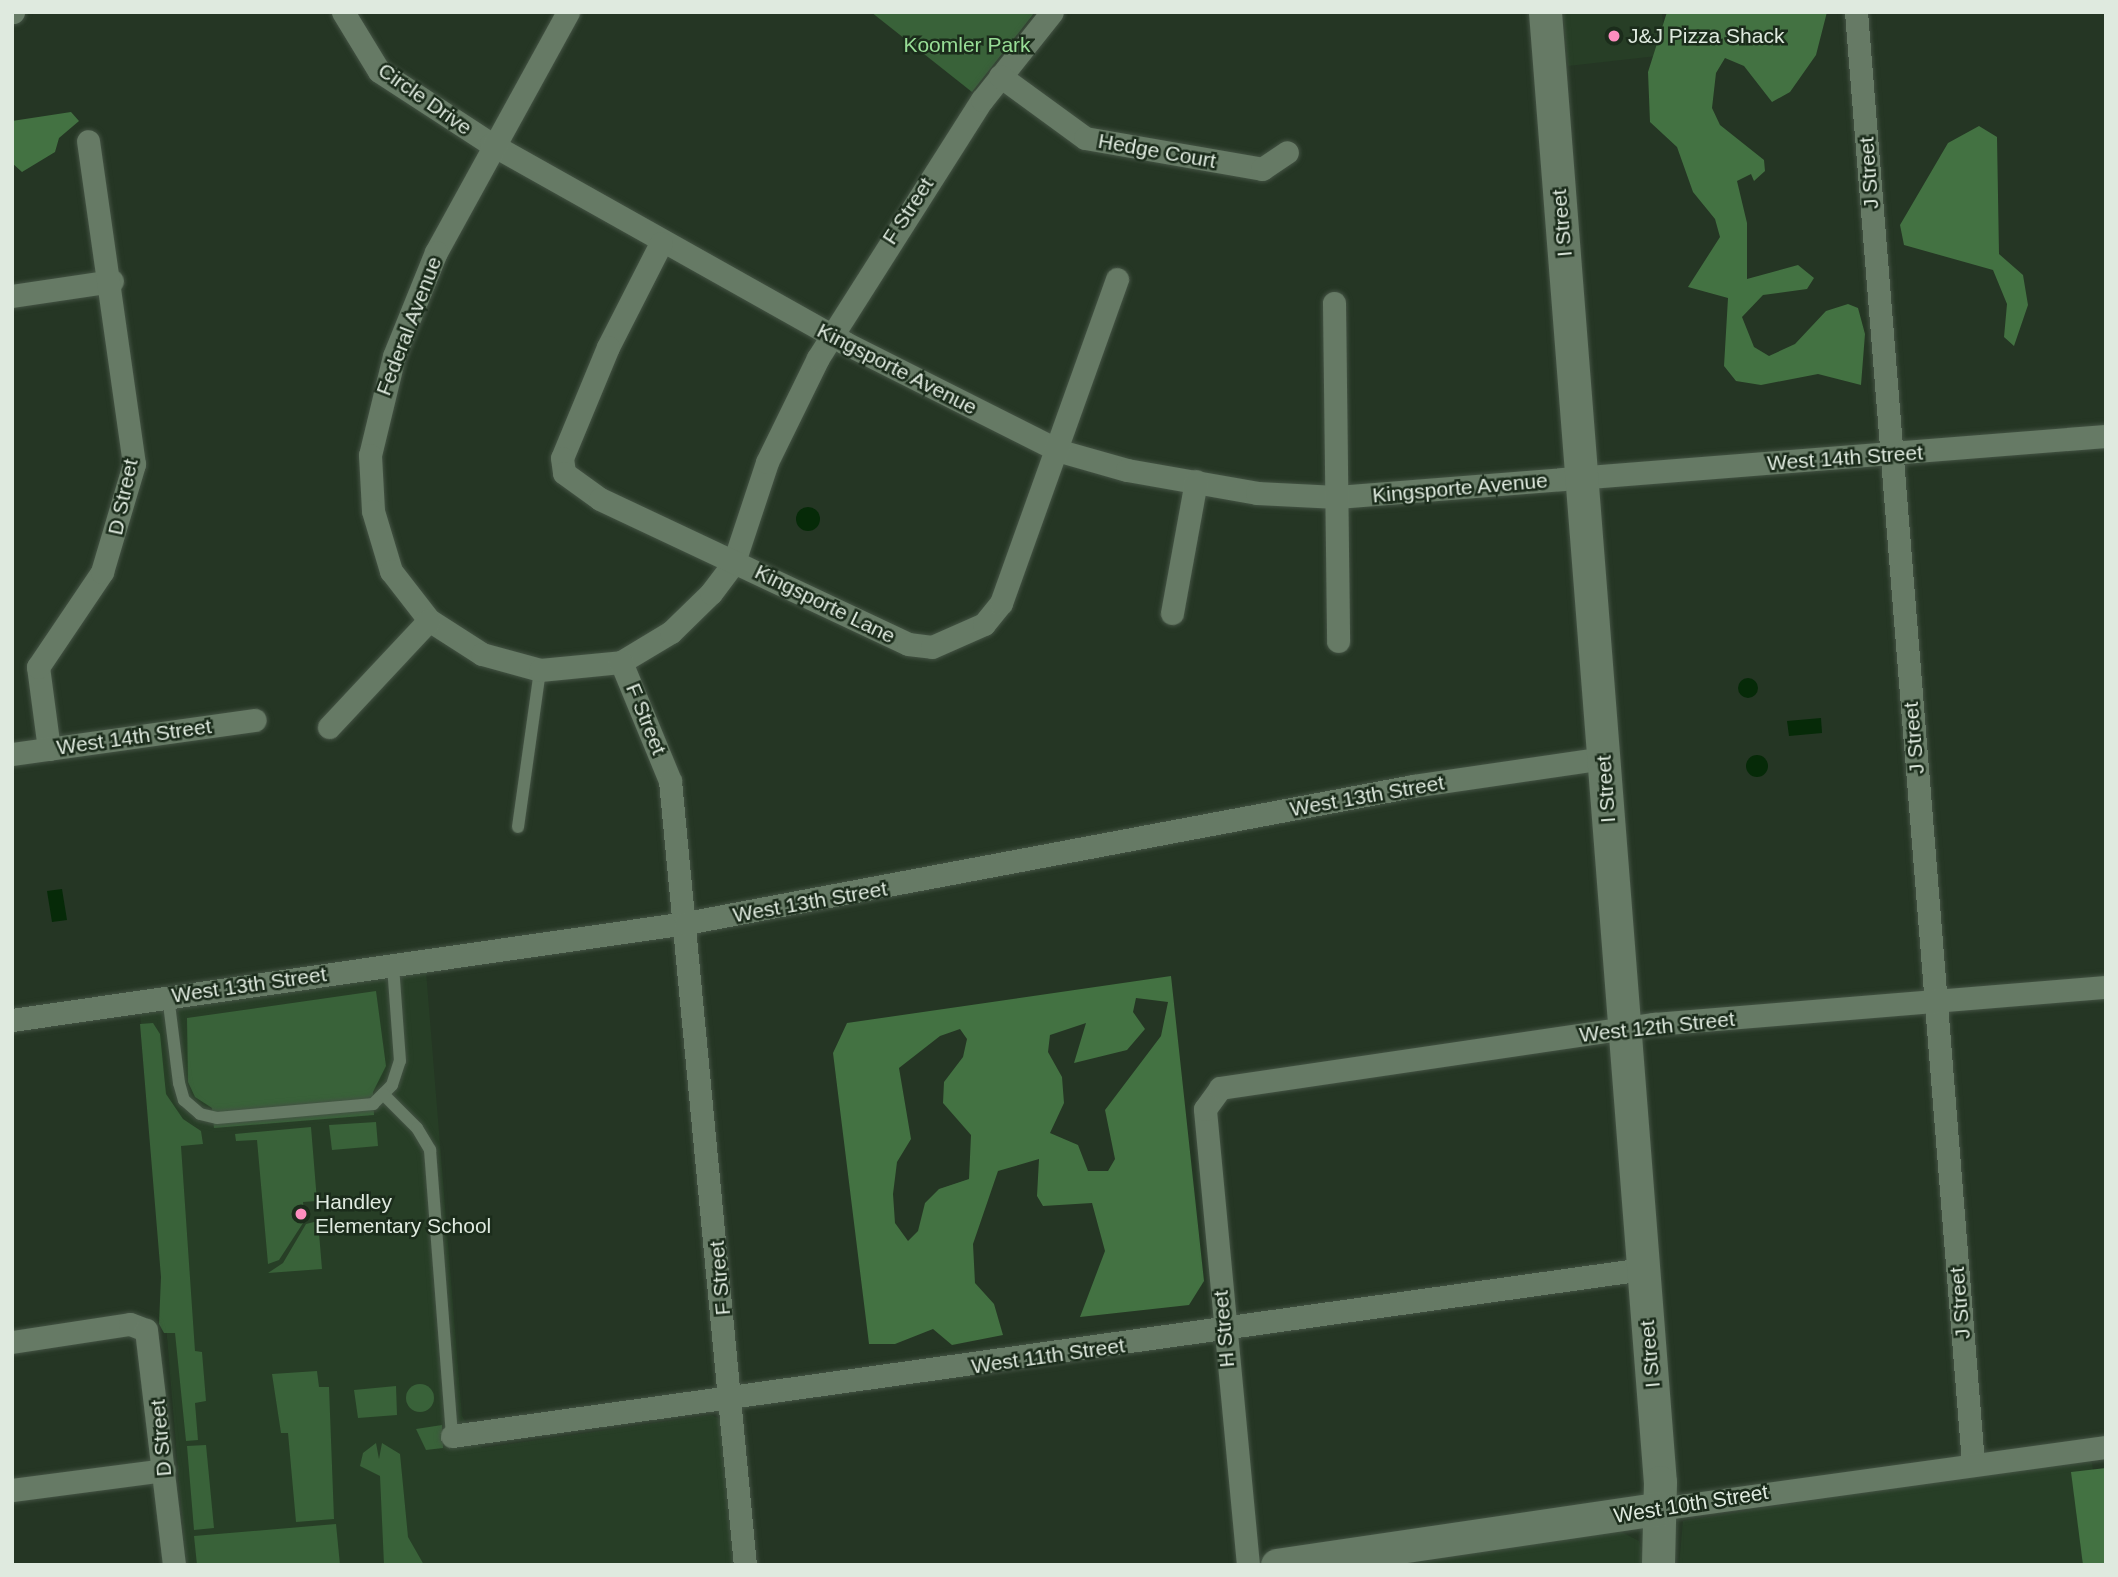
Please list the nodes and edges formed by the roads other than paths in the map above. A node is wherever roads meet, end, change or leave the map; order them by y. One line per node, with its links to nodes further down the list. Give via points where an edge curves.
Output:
1 (344, 12): 8 (street, Circle Drive, via 379,71)
2 (568, 12): 8 (street, Federal Avenue)
3 (1052, 12): 6 (street, F Street)
4 (1545, 12): 19 (street, I Street)
5 (1856, 12): 18 (street, J Street)
6 (1000, 76): 9 (street, Hedge Court, via 1085,138 1262,170); 15 (street, F Street)
7 (88, 141): 12 (street, D Street)
8 (491, 144): 10 (street, Kingsporte Avenue); 24 (street, Federal Avenue, via 394,356 370,456 373,511 391,571)
9 (1287, 152)
10 (661, 243): 15 (street, Kingsporte Avenue); 22 (street, Kingsporte Lane, via 608,347 562,458 564,473 576,487)
11 (1117, 279): 17 (street, Kingsporte Lane)
12 (111, 281): 13 (street); 30 (street, D Street, via 134,464 102,572 38,667)
13 (12, 296)
14 (1334, 303): 21 (street)
15 (833, 336): 17 (street, Kingsporte Avenue); 22 (street, F Street, via 766,463)
16 (2106, 436): 18 (street, West 14th Street)
17 (1060, 451): 20 (street, Kingsporte Avenue); 22 (street, Kingsporte Lane, via 1002,603 960,639 908,644)
18 (1890, 455): 19 (street, West 14th Street); 38 (street, J Street)
19 (1583, 478): 21 (street, Kingsporte Avenue); 32 (street, I Street)
20 (1196, 481): 21 (street, Kingsporte Avenue); 23 (street)
21 (1337, 498): 25 (street)
22 (734, 562): 26 (street, F Street, via 671,632)
23 (1172, 613)
24 (429, 620): 27 (street, Federal Avenue, via 482,654); 29 (street)
25 (1338, 641)
26 (621, 662): 27 (street, Federal Avenue); 34 (street, F Street, via 670,781)
27 (540, 670): 33 (lane)
28 (255, 720): 30 (street, West 14th Street)
29 (329, 727)
30 (48, 749): 31 (street, West 14th Street)
31 (12, 754)
32 (1604, 758): 34 (street, West 13th Street, via 1413,786); 40 (street, I Street)
33 (518, 827)
34 (686, 923): 35 (street, West 13th Street); 46 (street, F Street)
35 (393, 965): 37 (street, West 13th Street); 41 (lane, via 400,1061)
36 (2106, 987): 38 (street, West 12th Street)
37 (168, 996): 39 (street, West 13th Street); 41 (lane, via 179,1083 184,1100 200,1114 217,1118 373,1104)
38 (1936, 1002): 40 (street, West 12th Street); 49 (street, J Street)
39 (12, 1020)
40 (1622, 1029): 42 (street, West 12th Street, via 1230,1085); 43 (street, I Street)
41 (383, 1094): 47 (lane, via 417,1128 429,1150)
42 (1212, 1094): 44 (street, H Street, via 1205,1110)
43 (1643, 1269): 44 (street, West 11th Street); 52 (street, I Street)
44 (1224, 1331): 46 (street, West 11th Street); 55 (street, H Street)
45 (12, 1342): 50 (street, D Street, via 130,1324 146,1331 152,1343)
46 (732, 1399): 47 (street, West 11th Street); 54 (street, F Street)
47 (452, 1436)
48 (2106, 1447): 49 (street, West 10th Street)
49 (1973, 1464): 52 (street, West 10th Street)
50 (164, 1470): 51 (street); 53 (street, D Street)
51 (12, 1490)
52 (1658, 1509): 56 (street, West 10th Street); 57 (street, I Street)
53 (174, 1565)
54 (745, 1565)
55 (1248, 1565)
56 (1277, 1565)
57 (1658, 1565)

